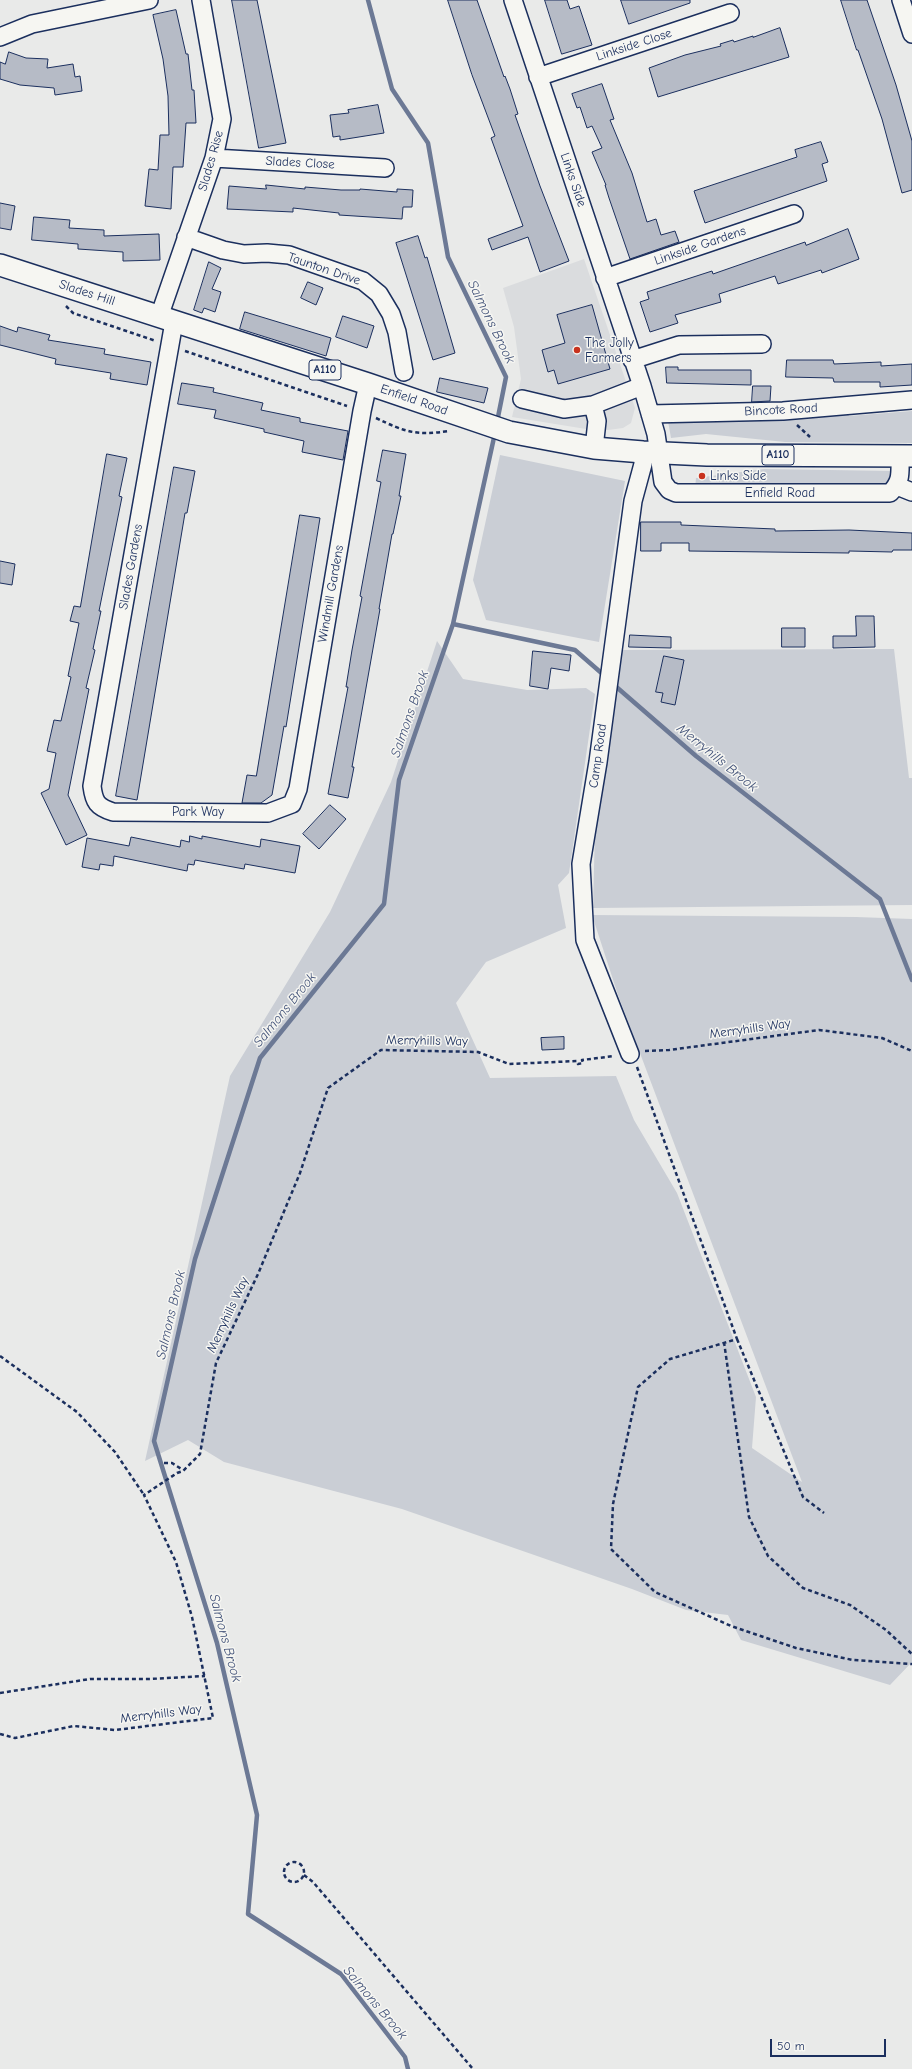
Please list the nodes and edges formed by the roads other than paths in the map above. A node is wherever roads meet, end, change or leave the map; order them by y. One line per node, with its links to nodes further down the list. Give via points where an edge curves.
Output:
1 (149, 0): 7 (street, via 32,24)
2 (201, 0): 9 (street, Slades Rise, via 222,119)
3 (513, 0): 8 (street, Links Side)
4 (901, 0): 6 (street)
5 (730, 13): 8 (street, Linkside Close)
6 (912, 34)
7 (0, 37)
8 (538, 77): 14 (street, Links Side)
9 (214, 158): 10 (street, Slades Close); 12 (street, Slades Rise)
10 (385, 168)
11 (794, 214): 14 (street, Linkside Gardens)
12 (186, 237): 15 (street, Slades Rise); 18 (street, Taunton Drive, via 223,250 244,254 289,255 363,281 379,294 391,314)
13 (0, 265): 15 (main road, Slades Hill / A110)
14 (605, 278): 17 (street, Links Side)
15 (167, 319): 19 (main road, Enfield Road / A110); 30 (street, Slades Gardens, via 170,346 92,786 94,799)
16 (762, 344): 17 (street, via 679,345)
17 (632, 360): 20 (street, Links Side)
18 (404, 372)
19 (368, 384): 25 (main road, Enfield Road / A110, via 510,432); 29 (street, Windmill Gardens, via 298,789)
20 (642, 386): 23 (street); 24 (street, Links Side)
21 (522, 399): 23 (street, via 564,409)
22 (912, 400): 24 (street, Bincote Road, via 783,411)
23 (592, 405): 25 (street, via 597,421)
24 (650, 414): 26 (street, Links Side)
25 (594, 448): 26 (main road, Enfield Road / A110)
26 (652, 452): 27 (main road, Enfield Road / A110); 28 (street, Enfield Road, via 664,482 669,490 676,493 890,493); 31 (street, Camp Road, via 643,464 633,501 582,864 585,940)
27 (906, 456): 28 (street, Enfield Road, via 900,479)
28 (904, 489)
29 (292, 804): 30 (street, Park Way, via 268,813 113,812)
30 (102, 808)
31 (631, 1053)

